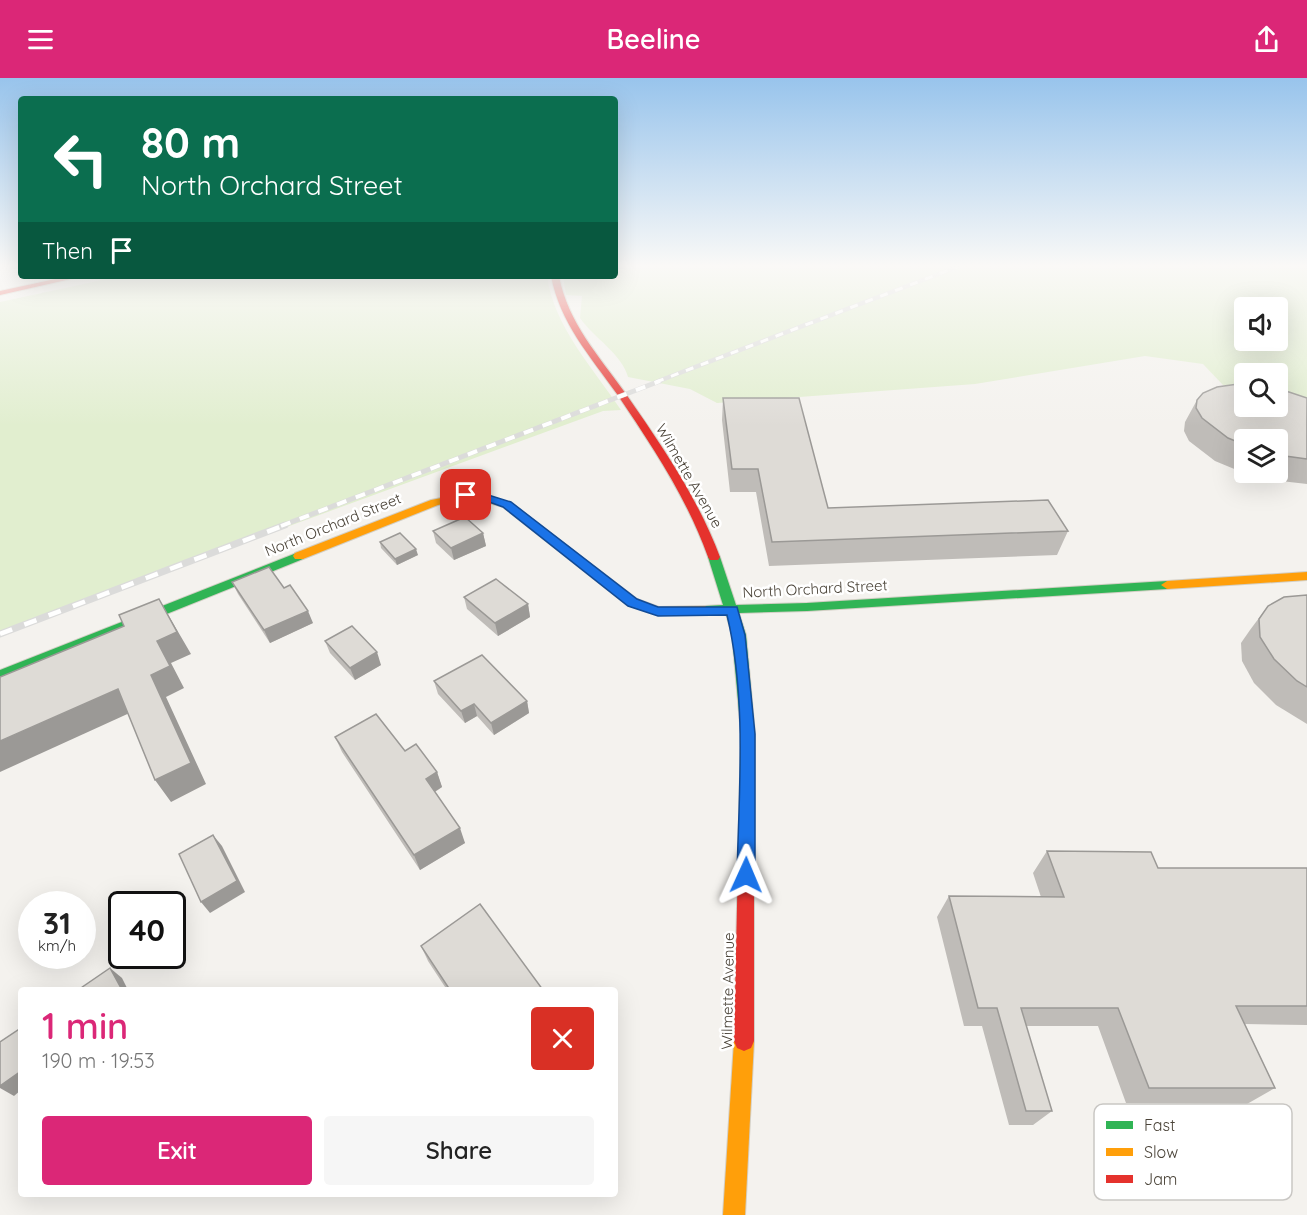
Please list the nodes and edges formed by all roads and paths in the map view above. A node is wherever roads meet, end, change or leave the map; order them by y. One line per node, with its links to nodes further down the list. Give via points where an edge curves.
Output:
1 (568, 320): 3 (street, Wilmette Avenue, via 684,493 711,548)
2 (1307, 576): 3 (street, North Orchard Street)
3 (733, 611): 4 (street, North Orchard Street, via 658,611 632,603 507,504 466,495 435,502); 5 (street, Wilmette Avenue, via 739,635 748,734 744,1040)
4 (0, 676)
5 (734, 1215)

